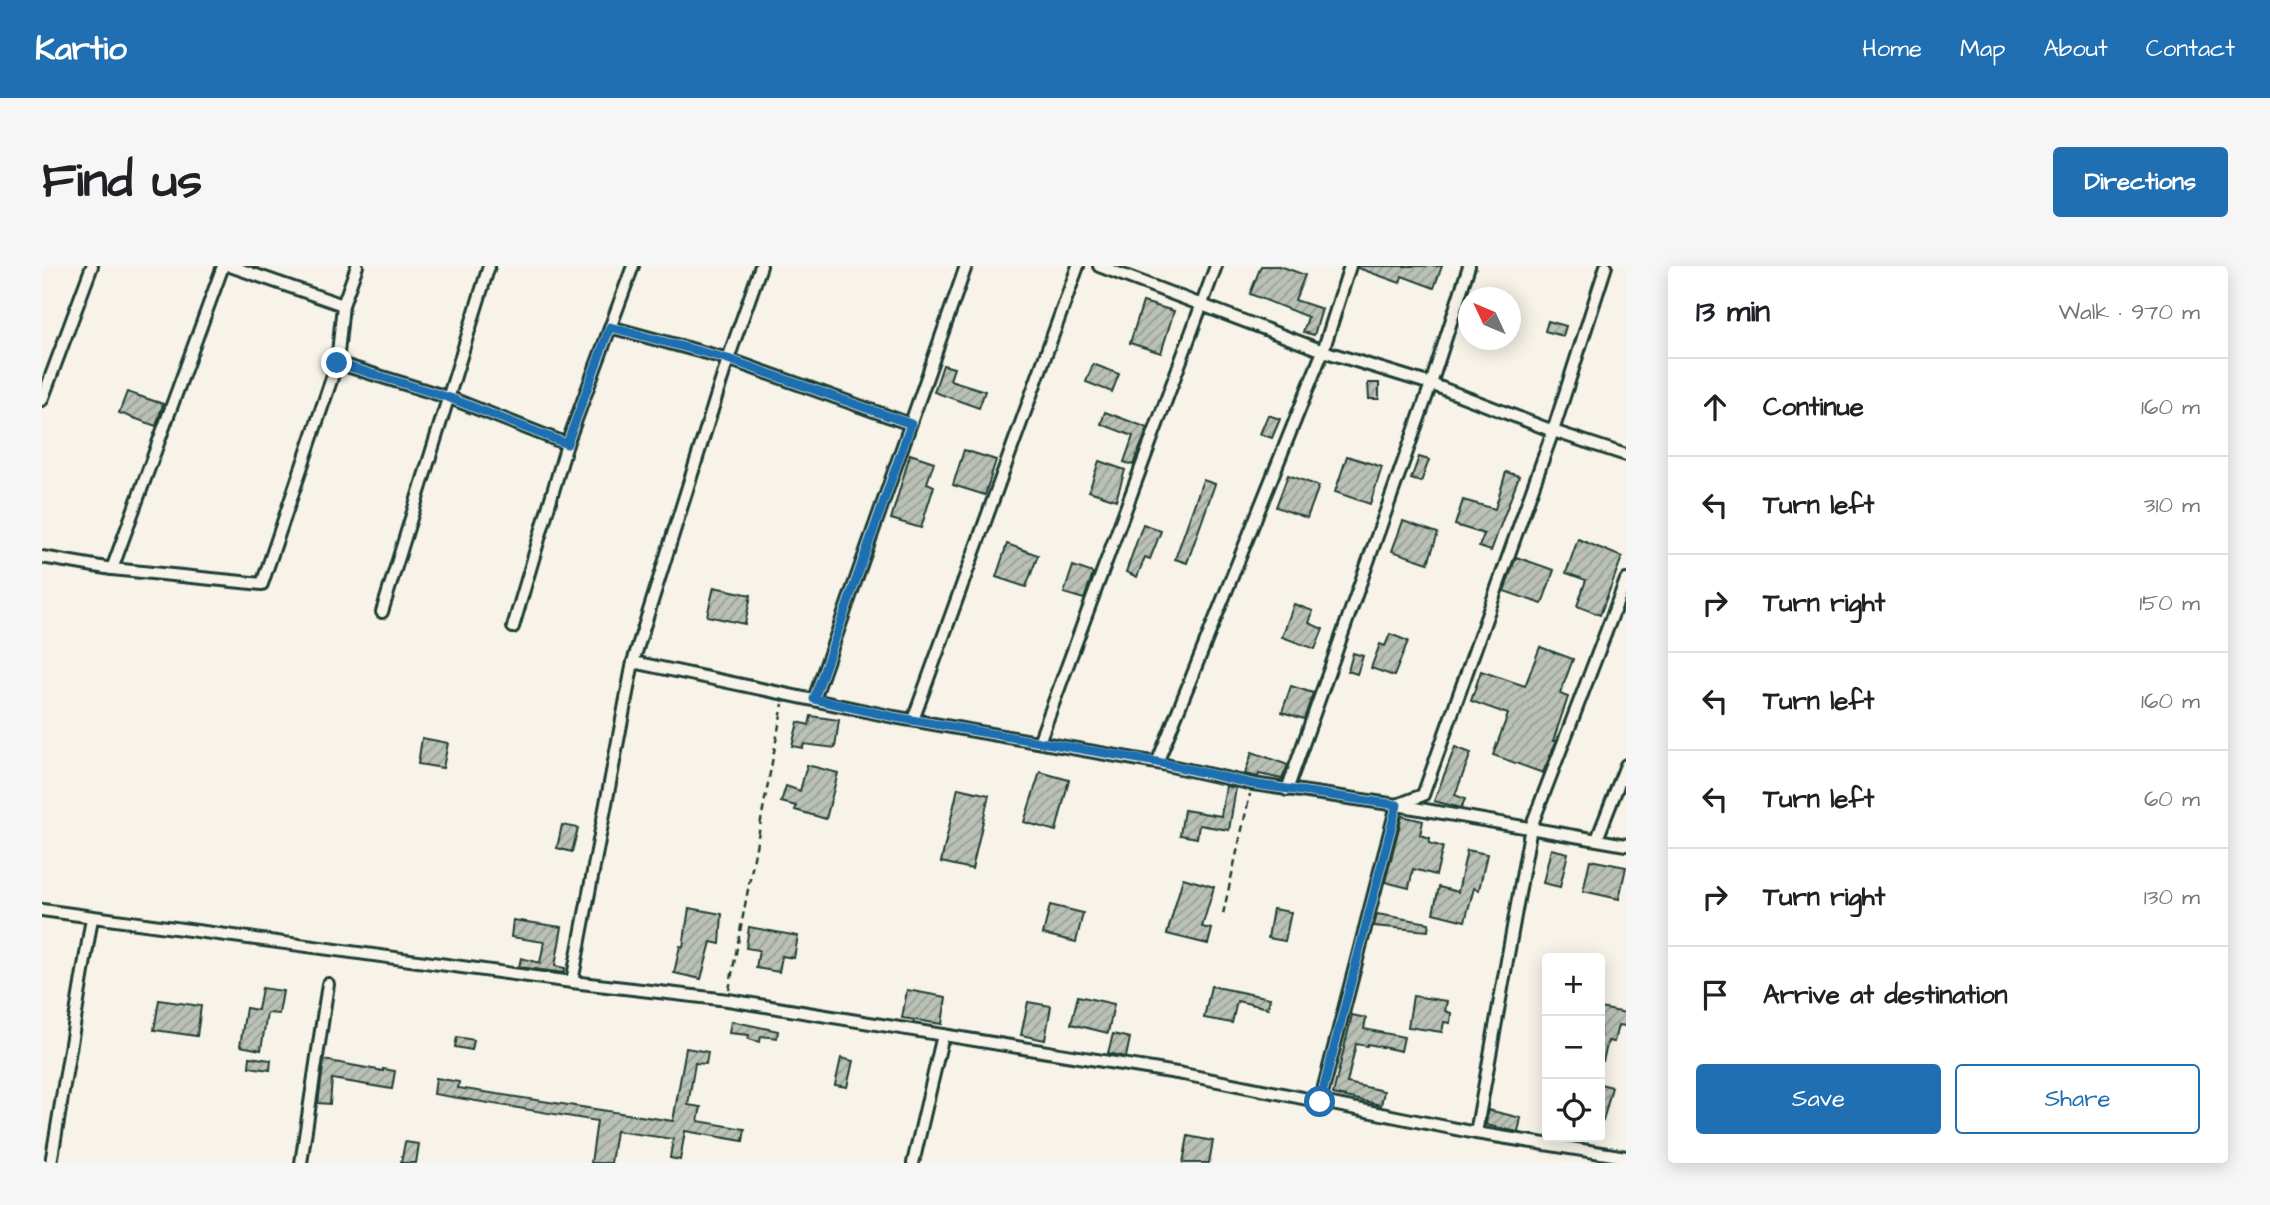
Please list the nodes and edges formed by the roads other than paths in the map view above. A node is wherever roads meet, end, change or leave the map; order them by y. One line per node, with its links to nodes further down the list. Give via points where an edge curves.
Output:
1 (92, 266): 23 (street)
2 (223, 266): 29 (street)
3 (230, 266): 15 (street)
4 (357, 266): 15 (street)
5 (489, 266): 22 (street)
6 (633, 266): 17 (street)
7 (761, 266): 19 (street)
8 (966, 266): 24 (street)
9 (1078, 266): 35 (street)
10 (1099, 266): 16 (street)
11 (1216, 266): 16 (street)
12 (1350, 266): 18 (street)
13 (1469, 266): 21 (street)
14 (1606, 266): 25 (street)
15 (343, 305): 20 (street)
16 (1202, 307): 18 (street); 36 (street)
17 (610, 327): 19 (street); 26 (street)
18 (1324, 352): 21 (street); 37 (street)
19 (728, 359): 24 (street); 33 (street)
20 (337, 363): 22 (street); 29 (street, via 262,584)
21 (1431, 384): 25 (street); 39 (street)
22 (450, 398): 26 (street); 31 (street)
23 (42, 400)
24 (911, 424): 34 (street)
25 (1553, 431): 27 (street); 40 (street, via 1423,795)
26 (567, 444): 32 (street)
27 (1626, 455)
28 (42, 557): 29 (street)
29 (112, 569)
30 (1626, 580): 41 (street)
31 (382, 612)
32 (513, 627)
33 (633, 662): 34 (street); 46 (street)
34 (814, 699): 35 (street)
35 (913, 720): 36 (street)
36 (1039, 742): 37 (street)
37 (1157, 762): 39 (street)
38 (1626, 765): 42 (street)
39 (1287, 790): 40 (street)
40 (1397, 805): 41 (street); 49 (street)
41 (1531, 827): 42 (street); 50 (street)
42 (1597, 839): 43 (street)
43 (1626, 845)
44 (42, 911): 45 (street)
45 (92, 918): 46 (street); 52 (street)
46 (572, 982): 48 (street, via 728,1000)
47 (328, 984): 53 (street)
48 (943, 1035): 49 (street); 54 (street)
49 (1320, 1102): 50 (street)
50 (1476, 1133): 51 (street)
51 (1626, 1157)
52 (51, 1163)
53 (301, 1163)
54 (913, 1163)

